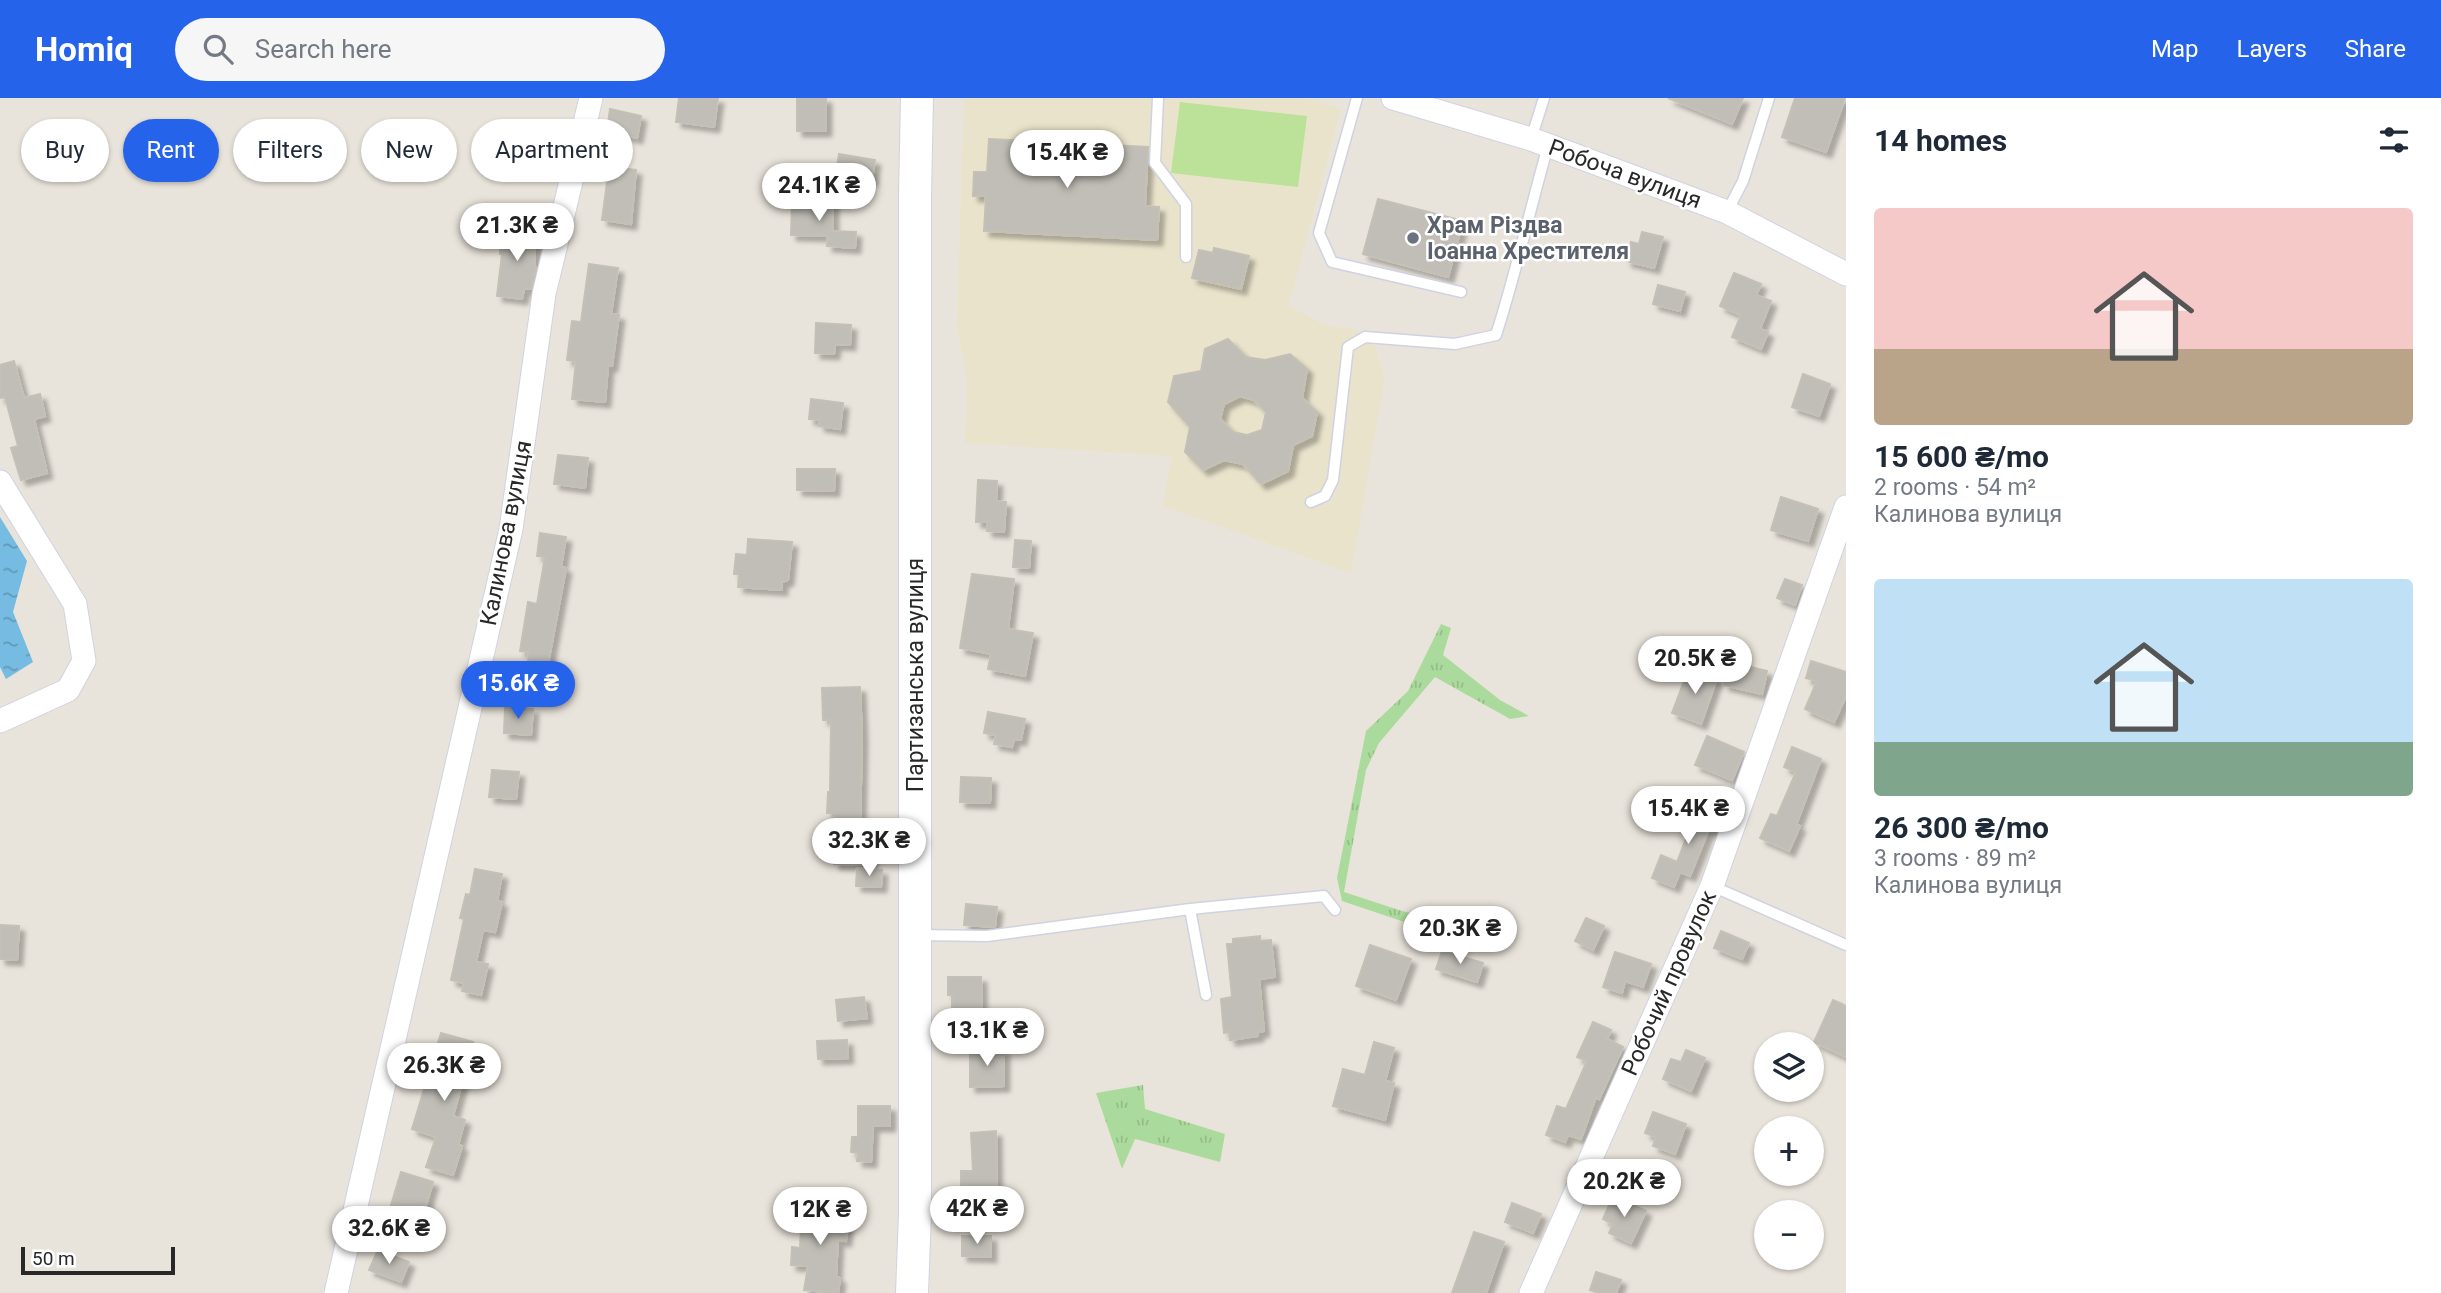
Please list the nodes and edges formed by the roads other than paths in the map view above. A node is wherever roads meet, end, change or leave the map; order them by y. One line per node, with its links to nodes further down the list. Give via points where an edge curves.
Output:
1 (591, 98): 23 (street, Калинова вулиця, via 544,294 511,529)
2 (917, 98): 20 (main road, Партизанська вулиця)
3 (1158, 98): 10 (lane, via 1156,163 1185,204)
4 (1357, 98): 12 (lane, via 1319,233 1332,262)
5 (1393, 98): 8 (street, Робоча вулиця)
6 (1544, 98): 8 (lane)
7 (1769, 98): 9 (lane, via 1743,181)
8 (1540, 143): 9 (street, Робоча вулиця); 14 (lane, via 1528,215 1496,335 1455,344 1365,337 1348,346 1333,480 1325,496)
9 (1727, 212): 11 (street, Робоча вулиця)
10 (1186, 257)
11 (1846, 274)
12 (1461, 292)
13 (0, 482): 16 (street, via 75,604 84,661 68,690)
14 (1311, 502)
15 (1846, 507): 17 (street, Робочий провулок)
16 (0, 721)
17 (1712, 886): 21 (lane); 25 (street, Робочий провулок)
18 (1190, 909): 19 (lane, via 1324,896); 20 (lane, via 987,936); 22 (lane)
19 (1335, 910)
20 (915, 935): 24 (main road, Партизанська вулиця)
21 (1846, 945)
22 (1206, 995)
23 (336, 1293)
24 (912, 1293)
25 (1531, 1293)

